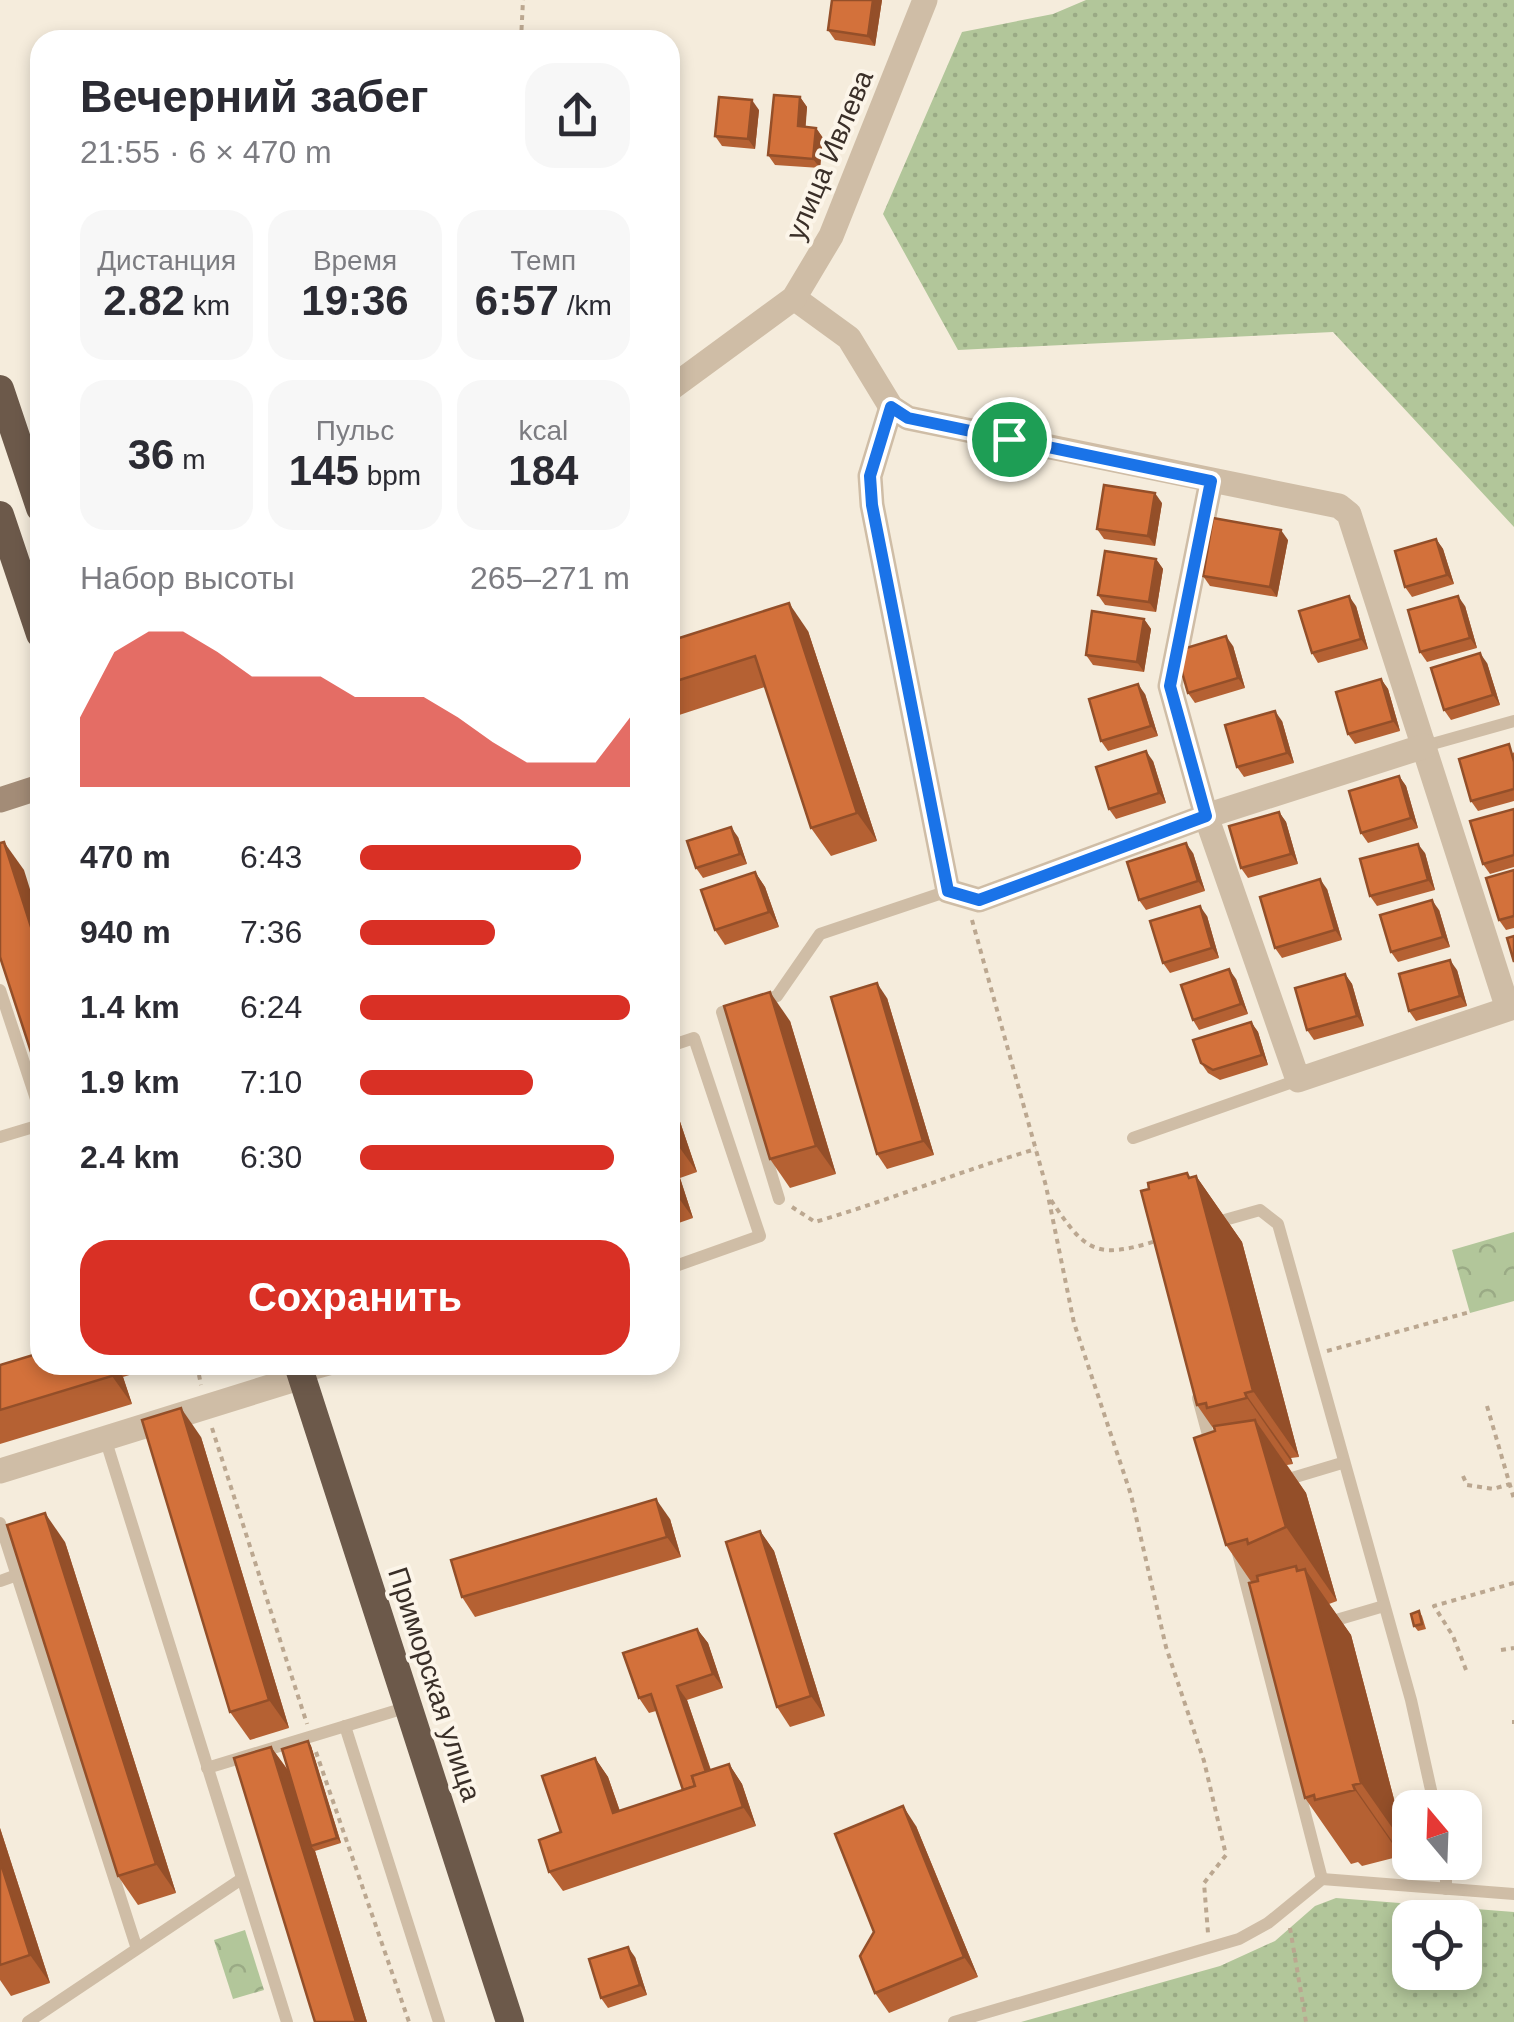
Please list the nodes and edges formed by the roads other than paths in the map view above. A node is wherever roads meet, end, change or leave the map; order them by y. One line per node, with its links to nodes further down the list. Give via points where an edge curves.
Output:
1 (925, 0): 2 (street, улица Ивлева, via 832,236)
2 (794, 298): 3 (street, улица Ивлева); 5 (street, via 849,338)
3 (680, 381)
4 (0, 388): 6 (highway)
5 (891, 407): 7 (street, via 908,418); 15 (street, via 870,476 872,505)
6 (30, 478)
7 (1211, 481): 11 (street, via 1339,506 1350,514); 14 (street, via 1170,686)
8 (0, 514): 9 (highway)
9 (30, 604)
10 (1514, 721): 11 (lane)
11 (1425, 746): 14 (street); 18 (street, via 1508,1010)
12 (30, 790): 13 (main road)
13 (0, 800)
14 (1206, 816): 15 (street, via 979,900); 18 (street)
15 (956, 893): 23 (lane, via 820,934 778,996 722,1012)
16 (0, 990): 19 (lane)
17 (680, 1043): 25 (lane, via 694,1038 760,1236)
18 (1298, 1080): 22 (lane)
19 (30, 1081)
20 (30, 1128): 21 (lane)
21 (0, 1137)
22 (1132, 1138)
23 (780, 1199)
24 (1201, 1226): 31 (lane, via 1260,1210 1278,1224)
25 (680, 1264)
26 (289, 1375): 29 (street)
27 (301, 1375): 42 (highway, Приморская улица)
28 (1196, 1389): 30 (lane)
29 (105, 1438): 32 (street); 44 (lane)
30 (1215, 1462)
31 (1342, 1463): 33 (lane); 38 (lane)
32 (0, 1471)
33 (1275, 1483)
34 (0, 1523): 36 (lane)
35 (1233, 1534): 41 (lane)
36 (17, 1575): 37 (lane); 51 (lane)
37 (0, 1580)
38 (1384, 1606): 39 (lane); 45 (lane)
39 (1314, 1627)
40 (1279, 1637): 41 (lane)
41 (1261, 1642): 47 (lane)
42 (408, 1707): 43 (lane); 55 (highway, Приморская улица)
43 (345, 1726): 44 (lane); 54 (lane)
44 (207, 1768): 46 (lane)
45 (1431, 1790)
46 (240, 1880): 51 (lane); 53 (lane)
47 (1322, 1880): 49 (lane); 56 (lane, via 1253,1933)
48 (1446, 1880): 49 (lane)
49 (1446, 1889): 50 (lane)
50 (1514, 1894)
51 (136, 1946): 52 (lane)
52 (28, 2022)
53 (288, 2022)
54 (439, 2022)
55 (510, 2022)
56 (954, 2022)

